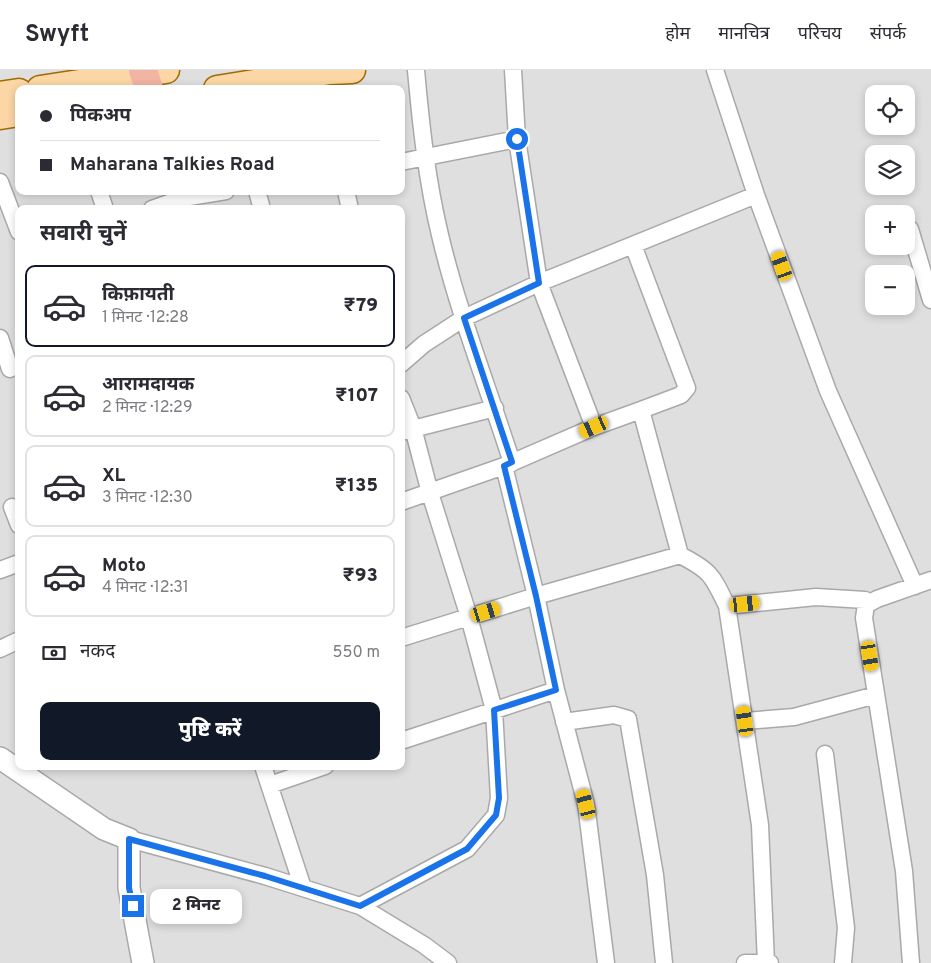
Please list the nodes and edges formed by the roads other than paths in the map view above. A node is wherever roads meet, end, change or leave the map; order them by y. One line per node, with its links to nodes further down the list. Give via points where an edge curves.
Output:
1 (416, 70): 13 (street)
2 (513, 70): 12 (street)
3 (715, 70): 17 (street)
4 (151, 75): 6 (main road)
5 (339, 77): 7 (main road)
6 (72, 85)
7 (258, 85)
8 (15, 93): 9 (main road)
9 (0, 95)
10 (15, 114): 11 (main road)
11 (0, 116)
12 (517, 139): 13 (street); 23 (street)
13 (424, 157): 14 (street); 25 (street, via 440,236)
14 (405, 161)
15 (0, 182): 20 (street)
16 (205, 195): 18 (street)
17 (756, 195): 21 (street); 42 (street, via 828,391)
18 (184, 199): 19 (street)
19 (165, 205)
20 (15, 221)
21 (633, 245): 23 (street); 30 (street, via 687,388 682,395)
22 (915, 246): 24 (street)
23 (539, 283): 25 (street); 31 (street)
24 (931, 300)
25 (464, 318): 27 (street); 29 (street)
26 (0, 338): 28 (street)
27 (405, 361)
28 (10, 369)
29 (495, 408): 32 (street); 33 (street)
30 (641, 410): 31 (street); 38 (street)
31 (594, 427): 33 (street)
32 (407, 430): 34 (street)
33 (508, 464): 34 (street); 43 (street)
34 (430, 493): 35 (street); 46 (street)
35 (405, 501)
36 (12, 507): 37 (street)
37 (15, 515)
38 (680, 555): 43 (street); 45 (street, via 714,578)
39 (15, 564): 40 (street)
40 (0, 570)
41 (931, 580): 42 (street)
42 (915, 586): 44 (street)
43 (536, 596): 46 (street); 50 (street)
44 (866, 604): 45 (street, via 865,600 816,597); 51 (street, via 864,618)
45 (727, 606): 53 (street)
46 (469, 617): 47 (street); 52 (street)
47 (405, 637)
48 (15, 642): 49 (street)
49 (0, 649)
50 (556, 690): 52 (street); 54 (street)
51 (876, 695): 53 (street, via 794,717); 71 (street, via 904,871)
52 (494, 710): 55 (street); 63 (street, via 499,798 496,815 467,849)
53 (745, 721): 69 (street, via 760,825)
54 (564, 722): 66 (street, via 586,804); 67 (street, via 614,715 628,719 655,875)
55 (405, 740)
56 (825, 754): 70 (street, via 846,928)
57 (21, 770): 61 (street, via 104,829)
58 (265, 770): 60 (street)
59 (313, 770): 60 (street)
60 (270, 784): 62 (street)
61 (129, 839): 62 (street); 64 (street, via 129,888)
62 (303, 888): 63 (street)
63 (360, 906): 65 (street)
64 (143, 963)
65 (448, 963)
66 (606, 963)
67 (664, 963)
68 (745, 963): 69 (street)
69 (767, 963)
70 (843, 963)
71 (910, 963)

